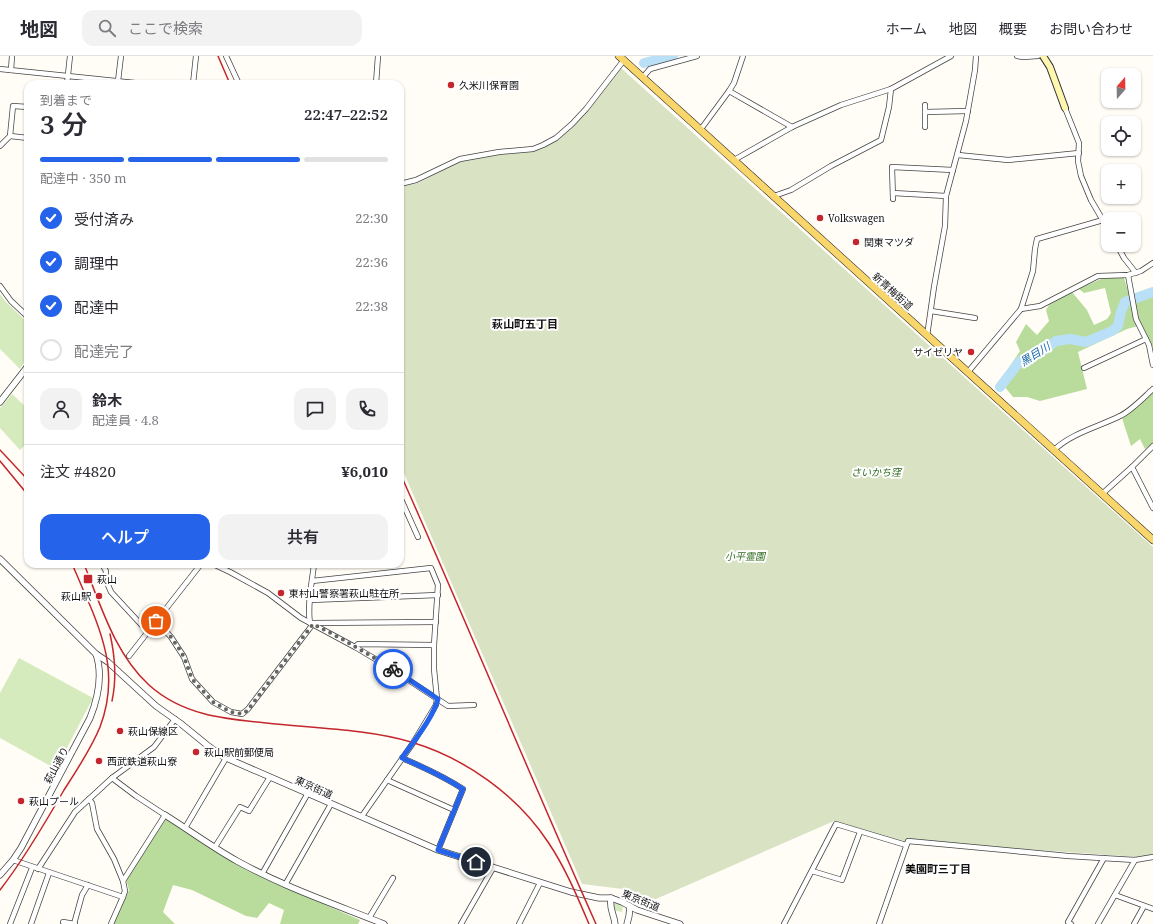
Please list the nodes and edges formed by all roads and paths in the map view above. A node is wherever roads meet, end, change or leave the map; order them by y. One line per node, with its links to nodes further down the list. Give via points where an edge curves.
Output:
1 (12, 56): 17 (street)
2 (70, 56): 18 (street)
3 (120, 56): 22 (street)
4 (196, 56): 23 (street)
5 (226, 56): 24 (street)
6 (378, 56): 25 (street)
7 (696, 56): 19 (street, via 650,69)
8 (743, 56): 27 (street)
9 (951, 56): 15 (street)
10 (976, 56): 32 (street)
11 (1017, 56): 12 (street)
12 (1038, 56)
13 (1043, 56): 31 (main road, via 1050,66)
14 (621, 58): 19 (main road, 新青梅街道); 45 (street, via 586,110 556,138 533,149 460,159)
15 (942, 58): 26 (street)
16 (0, 69): 17 (street)
17 (11, 70): 18 (street)
18 (68, 76): 20 (street); 21 (street)
19 (643, 77): 37 (main road, 新青梅街道)
20 (68, 80)
21 (108, 80)
22 (118, 80)
23 (193, 80)
24 (237, 80)
25 (376, 80)
26 (891, 89): 36 (street, via 841,105); 47 (street, via 881,140 791,190)
27 (729, 91): 36 (street); 37 (street)
28 (924, 105): 33 (street)
29 (947, 105): 34 (street)
30 (24, 107): 38 (street, via 13,106)
31 (1065, 108): 41 (street, via 1079,143)
32 (968, 111): 34 (street); 42 (street)
33 (925, 112): 34 (street); 35 (street)
34 (947, 112)
35 (925, 127)
36 (792, 128): 43 (street)
37 (701, 129): 43 (main road, 新青梅街道)
38 (10, 136): 39 (street); 40 (street)
39 (24, 138)
40 (0, 146)
41 (1079, 153): 42 (street, via 1008,160); 50 (street, via 1081,176)
42 (958, 155): 44 (street)
43 (734, 160): 47 (main road, 新青梅街道)
44 (953, 170): 46 (street, via 892,167); 48 (street)
45 (404, 183)
46 (893, 193): 48 (street); 49 (street)
47 (774, 196): 61 (main road, 新青梅街道)
48 (946, 196): 58 (street)
49 (893, 199)
50 (1101, 218)
51 (1101, 220): 57 (street, via 1037,239 1033,271)
52 (1121, 252): 54 (street)
53 (1153, 263): 54 (street)
54 (1136, 273): 55 (street)
55 (1128, 275): 57 (street, via 1098,276 1040,306); 62 (street, via 1136,319)
56 (0, 286): 59 (street)
57 (1021, 309): 66 (street)
58 (931, 311): 60 (street); 61 (street)
59 (24, 314)
60 (975, 318)
61 (927, 336): 66 (main road, 新青梅街道)
62 (1146, 339): 63 (street); 64 (street)
63 (1153, 366)
64 (1084, 368)
65 (24, 371): 68 (street)
66 (968, 372): 70 (main road, 新青梅街道)
67 (1153, 389): 70 (street, via 1122,416 1067,441)
68 (0, 402)
69 (1153, 446): 71 (street)
70 (1054, 450): 72 (main road, 新青梅街道)
71 (1132, 467): 72 (street); 74 (street)
72 (1102, 494): 76 (main road, 新青梅街道)
73 (404, 506): 75 (street)
74 (1153, 508)
75 (418, 538)
76 (1153, 540)
77 (0, 559): 91 (street, 東京街道)
78 (105, 568): 88 (street, via 105,578 112,592)
79 (198, 568): 85 (street)
80 (222, 568): 87 (street, via 268,593)
81 (314, 568): 82 (street)
82 (312, 581): 83 (street, via 431,568 438,585); 84 (street)
83 (438, 595): 84 (street); 86 (street)
84 (310, 600): 87 (street)
85 (156, 621): 87 (street, via 180,650 192,679 213,702 231,712 242,714 248,710); 88 (street)
86 (436, 622): 87 (street); 89 (street)
87 (312, 624): 90 (street)
88 (148, 632): 92 (street)
89 (434, 645): 90 (street, via 358,644); 93 (street)
90 (355, 647): 93 (street)
91 (96, 654): 95 (street, 東京街道, via 156,706); 114 (street, 萩山通り, via 98,691 90,718)
92 (129, 656)
93 (438, 699): 94 (street, via 448,706); 97 (street, via 429,718)
94 (474, 705)
95 (175, 719): 96 (street, 東京街道); 99 (street, via 154,748)
96 (226, 758): 98 (street, 東京街道); 107 (street)
97 (402, 758): 100 (street); 104 (street, via 431,770 463,789)
98 (270, 777): 101 (street, 東京街道); 110 (street, via 249,811 240,807)
99 (112, 778): 102 (street); 105 (street)
100 (387, 780): 104 (street); 106 (street)
101 (308, 793): 103 (street, 東京街道); 121 (street)
102 (89, 799): 118 (street, via 75,812); 124 (street, via 97,829 114,859)
103 (331, 804): 106 (street, 東京街道); 126 (street)
104 (454, 810): 111 (street)
105 (165, 814): 107 (street); 124 (street)
106 (362, 816): 111 (street, 東京街道)
107 (185, 828): 110 (street)
108 (860, 832): 109 (street); 119 (street, via 836,824); 119 (street, via 842,880)
109 (906, 845): 113 (street, via 908,841); 147 (street)
110 (215, 847): 121 (street)
111 (438, 850): 117 (street, 東京街道)
112 (1153, 857): 115 (street)
113 (1104, 858): 115 (street); 148 (street, via 1068,922)
114 (13, 860): 116 (street); 122 (street, 萩山通り)
115 (1135, 860): 128 (street)
116 (32, 868): 118 (street); 136 (street)
117 (493, 868): 125 (street, 東京街道); 141 (street)
118 (38, 869): 120 (street)
119 (812, 871): 146 (street)
120 (49, 873): 127 (street); 137 (street)
121 (262, 874): 126 (street)
122 (0, 875)
123 (393, 878): 134 (street)
124 (123, 882): 129 (street)
125 (540, 883): 130 (street, 東京街道, via 599,898); 142 (street)
126 (285, 885): 134 (street)
127 (88, 886): 129 (street); 138 (street, via 82,895)
128 (1115, 895): 132 (street); 149 (street)
129 (123, 897): 139 (street)
130 (610, 898): 131 (street, 東京街道); 143 (street, via 609,907)
131 (630, 906): 144 (street); 145 (street, 東京街道)
132 (1144, 906): 133 (street); 150 (street)
133 (1153, 909)
134 (369, 918): 140 (street)
135 (63, 922): 138 (street)
136 (10, 924)
137 (31, 924)
138 (74, 924)
139 (110, 924)
140 (384, 924)
141 (461, 924)
142 (519, 924)
143 (615, 924)
144 (626, 924)
145 (680, 924)
146 (784, 924)
147 (879, 924)
148 (1071, 924)
149 (1098, 924)
150 (1134, 924)

